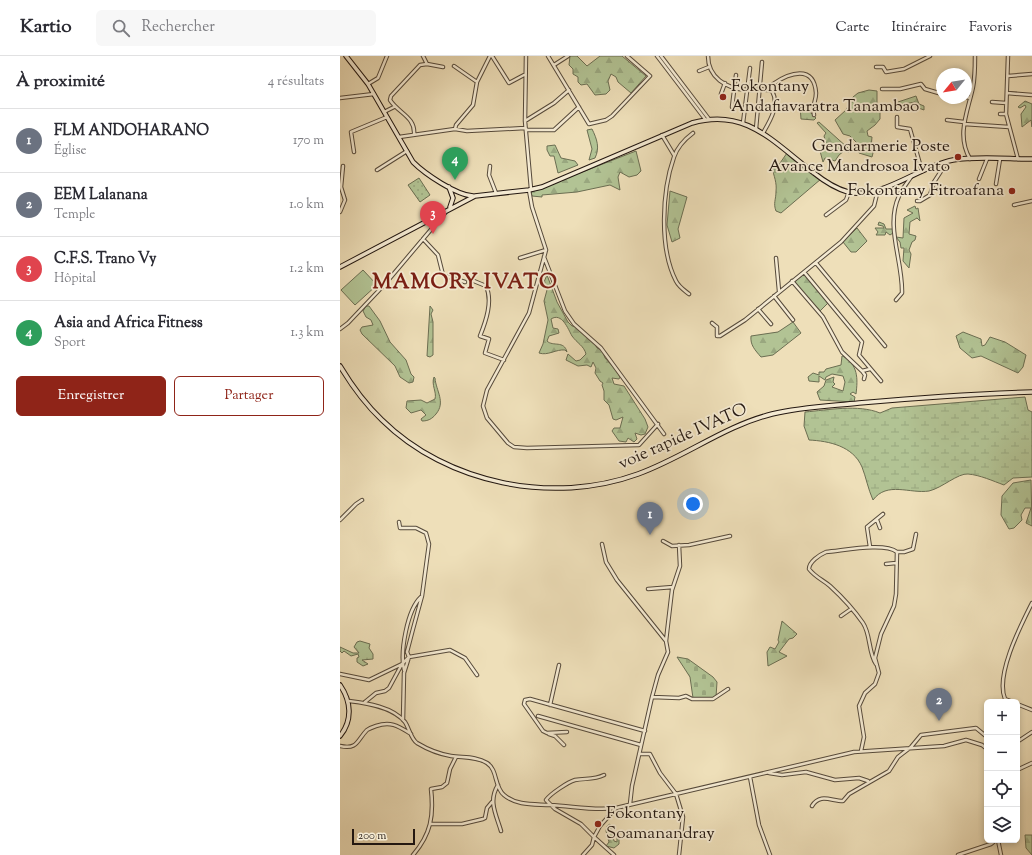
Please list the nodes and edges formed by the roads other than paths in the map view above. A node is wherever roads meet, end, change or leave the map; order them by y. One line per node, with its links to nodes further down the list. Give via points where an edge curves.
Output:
1 (346, 56): 31 (main road)
2 (387, 56): 31 (street, via 379,76)
3 (423, 56): 17 (street)
4 (491, 56): 26 (street, via 509,83); 29 (street)
5 (526, 56): 26 (street)
6 (548, 56): 18 (street)
7 (568, 56): 18 (street)
8 (627, 56): 49 (street, via 650,76 644,83 606,120 589,124)
9 (657, 56): 57 (street)
10 (661, 56): 57 (street)
11 (704, 56): 12 (street)
12 (708, 56): 21 (street)
13 (930, 56): 22 (street, via 898,72 886,72 883,67)
14 (975, 56): 35 (street)
15 (1008, 56): 28 (street)
16 (762, 62): 34 (street)
17 (427, 64): 20 (street); 48 (street, via 420,65 391,96 390,100)
18 (554, 65): 36 (street)
19 (454, 66): 29 (street)
20 (443, 67)
21 (709, 67): 24 (street); 30 (street, via 713,75)
22 (876, 67)
23 (750, 68): 37 (street)
24 (699, 71)
25 (1032, 74): 28 (street)
26 (525, 75): 59 (street)
27 (736, 75): 32 (street)
28 (1008, 76): 40 (street)
29 (478, 82): 64 (street, via 473,105)
30 (725, 83): 32 (street); 42 (street)
31 (368, 84): 41 (main road)
32 (735, 87): 37 (street); 50 (street)
33 (882, 88): 39 (street, via 900,89 921,84 924,89)
34 (760, 89): 37 (street); 38 (street); 65 (street)
35 (972, 89)
36 (569, 90): 49 (street); 59 (street)
37 (747, 90): 60 (street)
38 (772, 91): 54 (street, via 773,84 790,75 807,75 815,88 816,96 812,105); 67 (street, via 775,97 774,111)
39 (936, 92)
40 (1007, 93): 43 (street); 46 (street)
41 (374, 94): 44 (street); 51 (main road)
42 (721, 94)
43 (1032, 95)
44 (340, 98)
45 (992, 102): 46 (street)
46 (1006, 103): 53 (street)
47 (969, 104): 61 (street)
48 (395, 106): 51 (street); 69 (street, via 413,124)
49 (580, 107): 62 (street, via 554,130)
50 (732, 107)
51 (384, 112): 55 (main road)
52 (1000, 114): 53 (street)
53 (1006, 114): 63 (street)
54 (814, 115)
55 (386, 117): 70 (main road); 72 (street, via 351,132)
56 (897, 117): 83 (street, via 897,127 910,129)
57 (707, 119): 60 (main road, via 728,118); 68 (main road)
58 (947, 120): 61 (street)
59 (525, 121): 62 (street)
60 (743, 123): 65 (main road)
61 (964, 123): 63 (street); 74 (street, via 964,141)
62 (525, 128): 64 (street, via 467,131); 88 (street)
63 (1009, 128): 77 (street)
64 (455, 129): 69 (street)
65 (756, 129): 67 (main road)
66 (693, 133): 73 (street)
67 (763, 133): 90 (main road, via 821,179)
68 (662, 135): 73 (street); 88 (main road)
69 (414, 136): 70 (street)
70 (399, 138): 71 (main road)
71 (407, 151): 82 (street); 87 (main road, via 413,162)
72 (354, 152)
73 (674, 156): 111 (street, via 666,196 666,246 676,280)
74 (970, 159): 75 (main road); 79 (main road)
75 (987, 159): 76 (main road); 85 (street)
76 (1000, 159): 77 (main road); 86 (street)
77 (1018, 159): 78 (main road)
78 (1032, 159)
79 (948, 162): 83 (main road); 93 (street, via 934,182 930,195)
80 (343, 166): 97 (street, via 341,187 345,200)
81 (490, 166): 91 (street, via 489,175)
82 (378, 170)
83 (922, 171): 84 (main road)
84 (911, 176): 89 (main road); 113 (street, via 899,197 893,220 902,279 902,293)
85 (978, 179)
86 (996, 184)
87 (449, 187): 92 (main road); 96 (main road, via 453,198)
88 (530, 190): 91 (main road); 100 (street, via 532,207)
89 (878, 190): 90 (main road, via 867,193); 104 (street, via 874,206 849,235)
90 (849, 192): 98 (street, via 846,200)
91 (496, 193): 92 (main road)
92 (475, 196): 96 (main road)
93 (917, 201)
94 (1032, 201): 95 (street)
95 (1014, 205)
96 (449, 208): 99 (street); 105 (main road)
97 (340, 212)
98 (826, 215)
99 (423, 239): 109 (street, via 438,255 443,275); 118 (street, via 385,284)
100 (546, 250): 101 (street); 102 (street)
101 (544, 257): 120 (street, via 529,313); 127 (street, via 565,311 574,324 601,348)
102 (520, 258)
103 (776, 258): 110 (street)
104 (816, 263): 106 (street); 119 (street)
105 (340, 267)
106 (804, 272): 108 (street); 122 (street, via 862,342 858,354)
107 (469, 279): 120 (street, via 486,286 490,294 480,336 489,339 485,353)
108 (792, 281): 110 (street); 123 (street, via 825,319 842,352)
109 (465, 282)
110 (780, 291): 112 (street)
111 (689, 294)
112 (774, 296): 114 (street); 115 (street)
113 (896, 300)
114 (758, 309): 116 (street, via 720,336 717,336 717,327); 117 (street)
115 (793, 320)
116 (712, 323)
117 (771, 324)
118 (340, 329)
119 (885, 346)
120 (504, 360): 127 (street, via 484,396 483,410 502,438 514,446 542,449 638,445)
121 (340, 366): 126 (main road, voie rapide IVATO, via 358,394 382,420 429,455 477,476 528,487 584,487 624,479 666,463 737,426 779,413 885,401)
122 (870, 369): 123 (street); 125 (street)
123 (862, 371): 124 (street)
124 (864, 379)
125 (881, 381)
126 (1032, 392)
127 (658, 424): 128 (street)
128 (664, 434)
129 (362, 500): 131 (street)
130 (882, 514): 132 (street)
131 (340, 520)
132 (877, 520): 134 (street); 140 (street, via 867,527)
133 (399, 522): 146 (street, via 400,528 416,528 426,533 429,544)
134 (880, 528)
135 (916, 534): 141 (street, via 913,548)
136 (730, 536): 139 (street)
137 (663, 541): 139 (street, via 672,546)
138 (602, 544): 150 (street, via 606,562 617,580)
139 (679, 545): 144 (street, via 680,566)
140 (870, 547): 141 (street); 148 (street, via 826,552 819,555 808,567 813,575 831,587)
141 (896, 552): 142 (street)
142 (896, 563): 143 (street); 153 (street, via 894,606 876,649)
143 (886, 564)
144 (673, 587): 145 (street); 150 (street)
145 (648, 588)
146 (422, 596): 151 (street, via 407,652); 152 (street, via 416,602 409,622)
147 (1032, 603): 161 (street, via 1016,636 1002,684)
148 (851, 609): 149 (street); 153 (street, via 865,626 870,655)
149 (841, 616)
150 (666, 641): 160 (street, via 668,652)
151 (409, 657): 152 (street); 155 (street); 157 (street, via 450,650 465,658)
152 (402, 664): 155 (street); 156 (street, via 369,680); 163 (street, via 389,688 376,693)
153 (876, 664): 182 (street, via 879,673 875,684 865,693 859,706 864,737)
154 (559, 665): 164 (street)
155 (404, 673): 168 (street)
156 (340, 674)
157 (477, 675)
158 (340, 685): 162 (main road)
159 (728, 689): 160 (street, via 713,699 692,700 686,696)
160 (652, 697): 170 (street)
161 (1005, 699)
162 (349, 701): 163 (street); 175 (main road, via 350,712)
163 (365, 703): 168 (street, via 382,708)
164 (550, 705): 170 (street); 172 (street, via 527,698 524,702)
165 (1020, 705): 166 (street)
166 (1032, 710)
167 (538, 716): 178 (street)
168 (403, 720): 173 (street)
169 (567, 732): 172 (street)
170 (645, 732): 178 (street)
171 (1032, 732): 176 (street)
172 (547, 733): 177 (street, via 555,736)
173 (411, 735): 179 (street, via 397,725 386,723 368,729 356,745 346,748); 184 (street, via 415,742 427,748)
174 (985, 735): 180 (street, via 976,728 921,735)
175 (340, 736)
176 (1020, 740)
177 (564, 745)
178 (641, 745): 183 (street)
179 (340, 746)
180 (911, 747): 181 (street, via 944,746 966,740); 182 (street); 190 (street, via 898,757 889,771)
181 (984, 747)
182 (861, 751): 187 (street)
183 (639, 754): 192 (street, via 650,754); 195 (street)
184 (456, 757): 191 (street, via 487,763 493,769); 198 (street, via 447,783 431,789)
185 (1032, 763): 186 (street)
186 (1020, 769)
187 (768, 773): 189 (street); 190 (street, via 782,775 806,772 835,780 859,778)
188 (604, 775): 194 (street, via 593,779 573,780 548,796 546,800)
189 (750, 777): 192 (street); 207 (street, via 759,825)
190 (868, 782): 196 (street, via 843,800 824,797 816,800)
191 (498, 785): 193 (street, via 492,794); 194 (street, via 504,795 514,800 526,804)
192 (676, 794): 195 (street); 206 (street, via 683,817)
193 (492, 802): 198 (street, via 487,808 486,818 462,824); 199 (street)
194 (549, 804): 197 (street, via 597,810); 200 (street, via 581,824)
195 (630, 804): 197 (street)
196 (812, 806)
197 (616, 808): 200 (street)
198 (431, 824): 203 (street, via 427,837)
199 (501, 831)
200 (594, 837): 204 (street, via 592,845); 205 (street)
201 (992, 843): 208 (street)
202 (998, 843): 209 (street)
203 (413, 855)
204 (583, 855)
205 (614, 855)
206 (679, 855)
207 (770, 855)
208 (958, 855)
209 (1001, 855)

